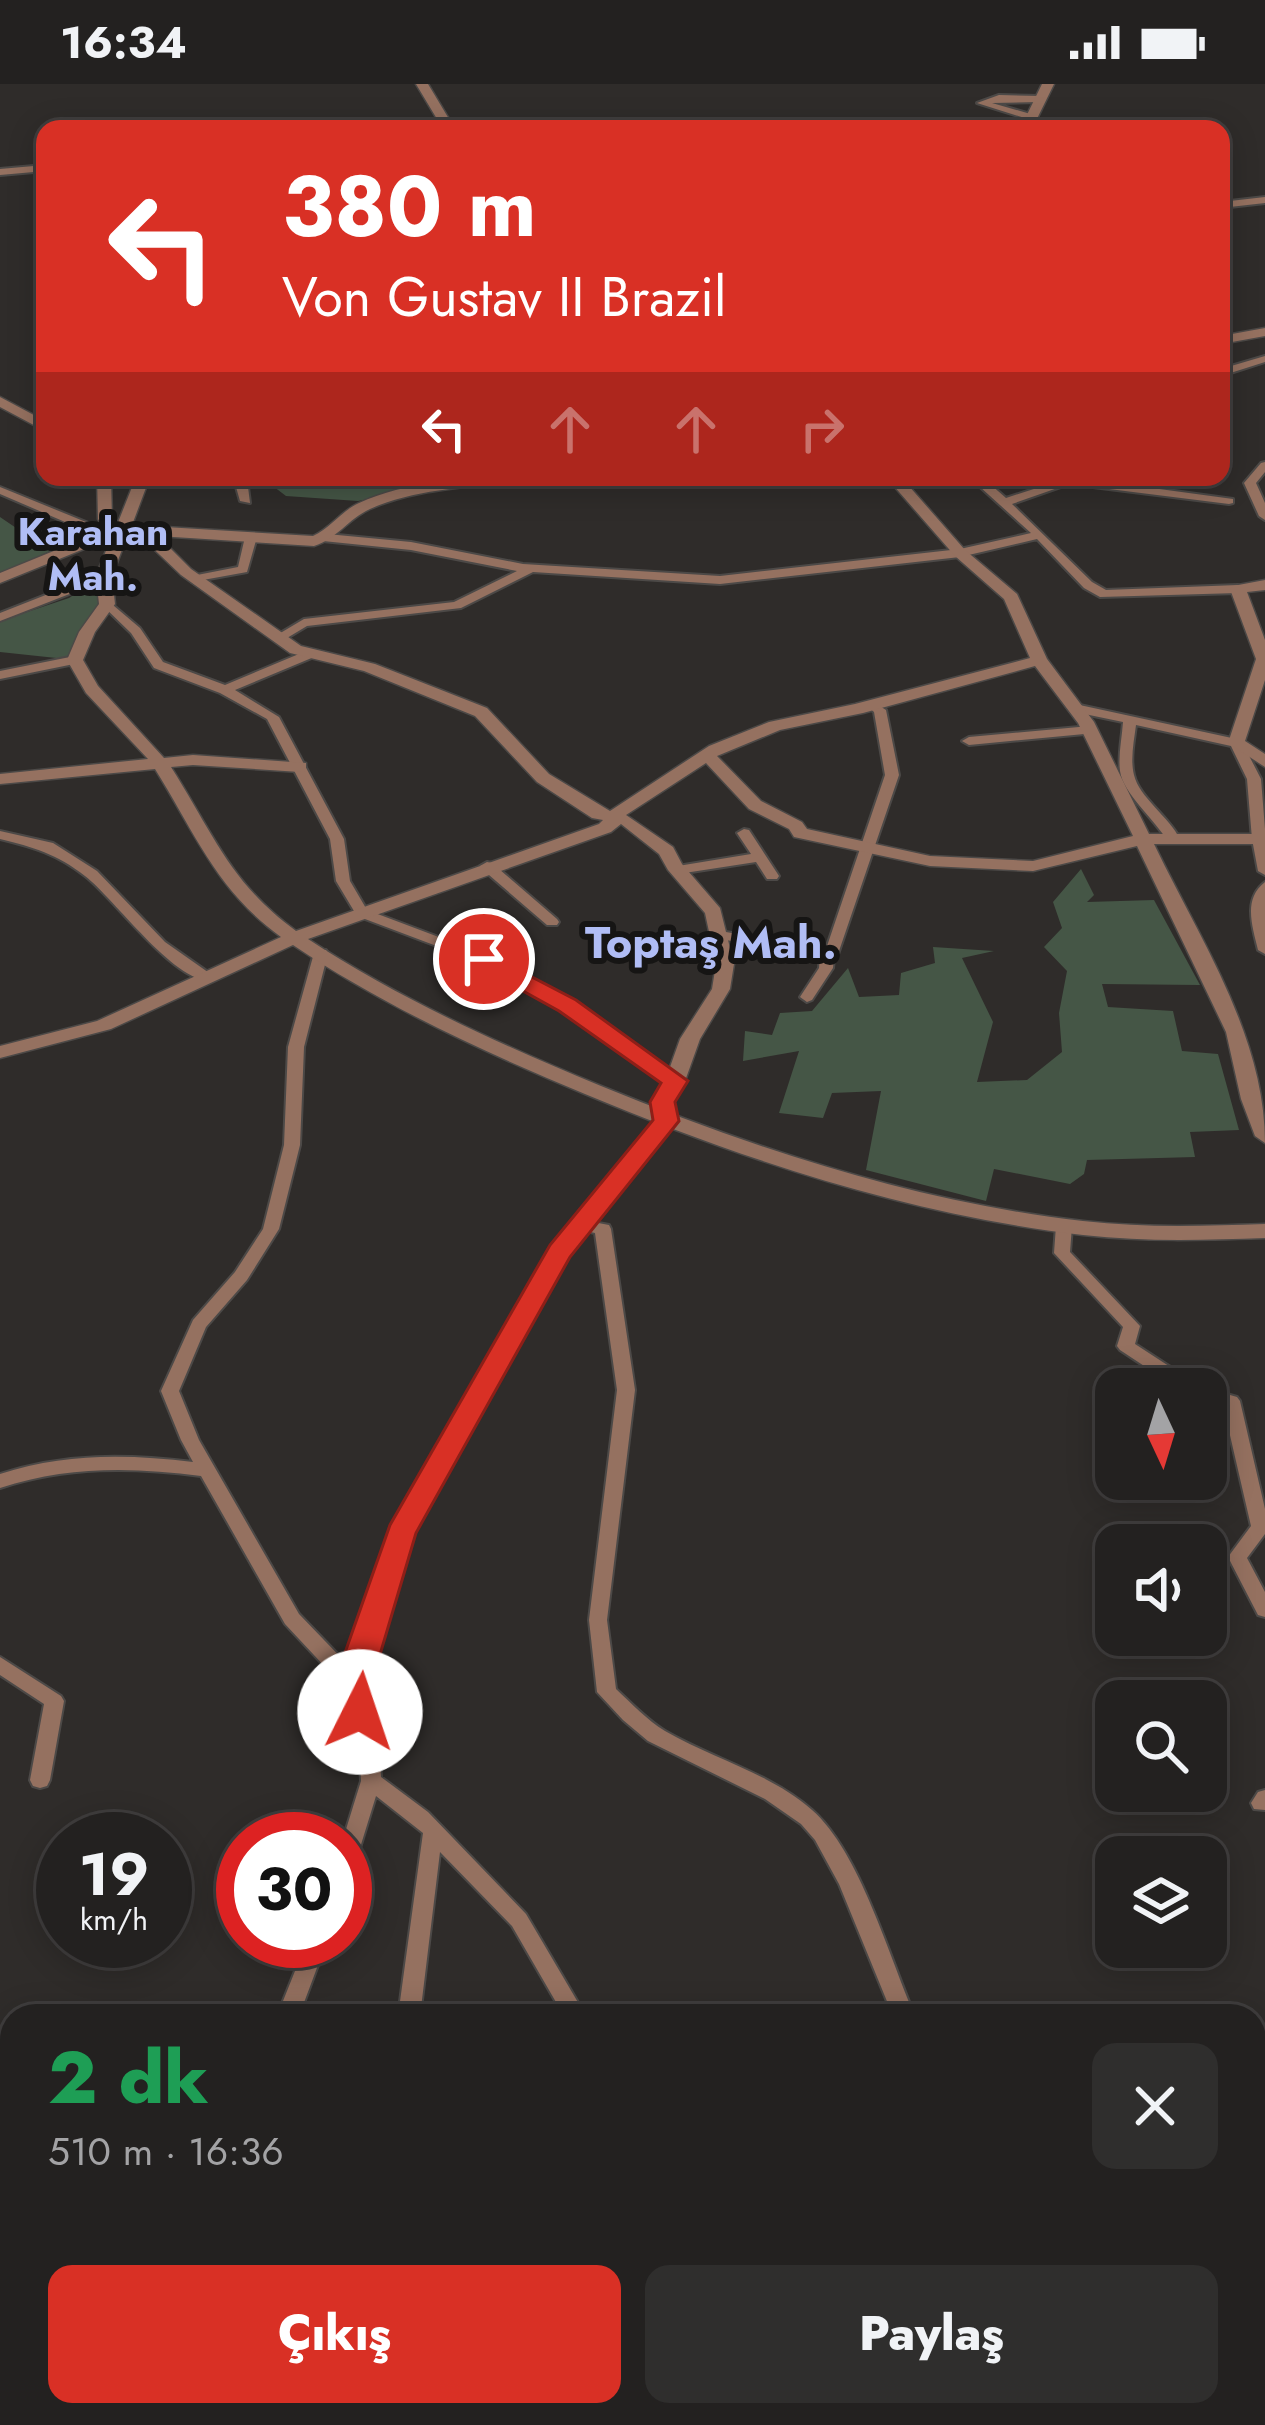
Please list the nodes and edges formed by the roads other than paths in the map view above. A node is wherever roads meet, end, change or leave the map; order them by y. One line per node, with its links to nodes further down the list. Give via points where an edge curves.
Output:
1 (422, 84): 4 (street)
2 (1048, 84): 3 (street)
3 (1040, 99): 5 (street, via 982,103); 6 (street)
4 (444, 120)
5 (1021, 120)
6 (1030, 120)
7 (36, 169): 8 (street)
8 (0, 172)
9 (1265, 200): 10 (street)
10 (1230, 204)
11 (1230, 336): 12 (street)
12 (1262, 337)
13 (1265, 362): 14 (street)
14 (1230, 371)
15 (0, 401): 16 (street)
16 (36, 423)
17 (1265, 465): 30 (street, via 1250,483)
18 (104, 486): 32 (street)
19 (138, 486): 32 (street)
20 (245, 486): 27 (street)
21 (465, 486): 35 (street, via 352,512)
22 (901, 486): 36 (street)
23 (985, 486): 29 (street)
24 (1051, 486): 29 (street)
25 (1114, 486): 28 (street)
26 (0, 490): 32 (street)
27 (246, 500)
28 (1229, 501)
29 (1004, 503): 33 (street)
30 (1265, 516)
31 (142, 530): 32 (street); 34 (street); 40 (street)
32 (113, 532): 38 (street); 39 (street)
33 (1040, 536): 36 (street); 42 (street, via 1104,594)
34 (251, 537): 35 (street); 40 (street, via 243,568)
35 (327, 538): 37 (street)
36 (960, 553): 37 (street, via 720,580); 49 (street, via 1011,597)
37 (531, 569): 45 (street, via 458,604 304,623)
38 (104, 576): 43 (street); 44 (street)
39 (0, 578)
40 (196, 579): 45 (street)
41 (1265, 585): 42 (street)
42 (1238, 589): 47 (street)
43 (106, 604): 48 (street); 51 (street, via 158,665)
44 (0, 617)
45 (278, 638): 46 (street)
46 (310, 654): 51 (street); 63 (street, via 369,667 482,712 543,778)
47 (1265, 659): 57 (street)
48 (75, 660): 50 (street); 59 (street, via 84,683)
49 (1039, 660): 52 (street); 53 (street)
50 (0, 675)
51 (226, 690): 61 (street, via 272,717)
52 (872, 705): 58 (street, via 775,726); 69 (street, via 880,710 892,775)
53 (1076, 708): 54 (street); 55 (street)
54 (1130, 720): 57 (street); 67 (street, via 1126,775 1164,816)
55 (1090, 730): 56 (street); 66 (street)
56 (969, 741)
57 (1236, 742): 60 (street); 68 (street, via 1254,778)
58 (707, 755): 63 (street); 69 (street, via 755,805 800,832)
59 (159, 762): 61 (street); 62 (street); 79 (street, via 229,881)
60 (1265, 762)
61 (300, 767): 76 (street, via 337,839 343,881)
62 (0, 778)
63 (615, 820): 71 (street); 72 (street, via 656,840)
64 (744, 833): 70 (street)
65 (0, 835): 83 (street, via 48,846 92,874 160,945)
66 (1143, 839): 67 (street); 69 (street, via 1033,866 930,861); 88 (street, via 1236,1033)
67 (1173, 839): 68 (street)
68 (1263, 842): 73 (street)
69 (867, 847): 82 (street)
70 (760, 857): 72 (street); 74 (street)
71 (487, 866): 76 (street); 77 (street)
72 (678, 870): 78 (street, via 714,912)
73 (1265, 872)
74 (772, 876)
75 (1265, 886): 80 (street, via 1256,910)
76 (362, 914): 79 (street); 86 (street, via 484,959 568,1005)
77 (552, 922)
78 (720, 935): 82 (street); 86 (street, via 721,988)
79 (296, 937): 81 (street); 83 (street)
80 (1265, 950)
81 (321, 953): 87 (street, via 482,1043); 94 (street, via 296,1047 292,1145 271,1229 199,1324 170,1391)
82 (826, 956): 84 (street)
83 (207, 978): 85 (street, via 104,1025)
84 (807, 997)
85 (0, 1052)
86 (675, 1081): 87 (street, via 662,1102)
87 (666, 1121): 89 (street); 90 (street, via 897,1191)
88 (1265, 1136)
89 (581, 1225): 98 (street, via 400,1533); 107 (street, via 603,1229 626,1390 598,1620 607,1692 653,1734 742,1775 811,1820 850,1882)
90 (1064, 1226): 91 (street, via 1140,1234); 92 (street, via 1062,1253 1132,1326 1126,1346)
91 (1265, 1231)
92 (1160, 1368)
93 (1227, 1400): 96 (street, via 1243,1437 1260,1527 1237,1557)
94 (208, 1470): 95 (street, via 140,1461 36,1467); 98 (street, via 292,1619)
95 (0, 1481)
96 (1265, 1610)
97 (0, 1665): 99 (street, via 54,1701)
98 (351, 1681): 100 (street)
99 (40, 1780)
100 (371, 1781): 101 (street); 102 (street)
101 (361, 1812)
102 (433, 1831): 105 (street); 106 (street, via 519,1920)
103 (307, 1968): 104 (street)
104 (293, 2004)
105 (411, 2004)
106 (567, 2004)
107 (899, 2004)

